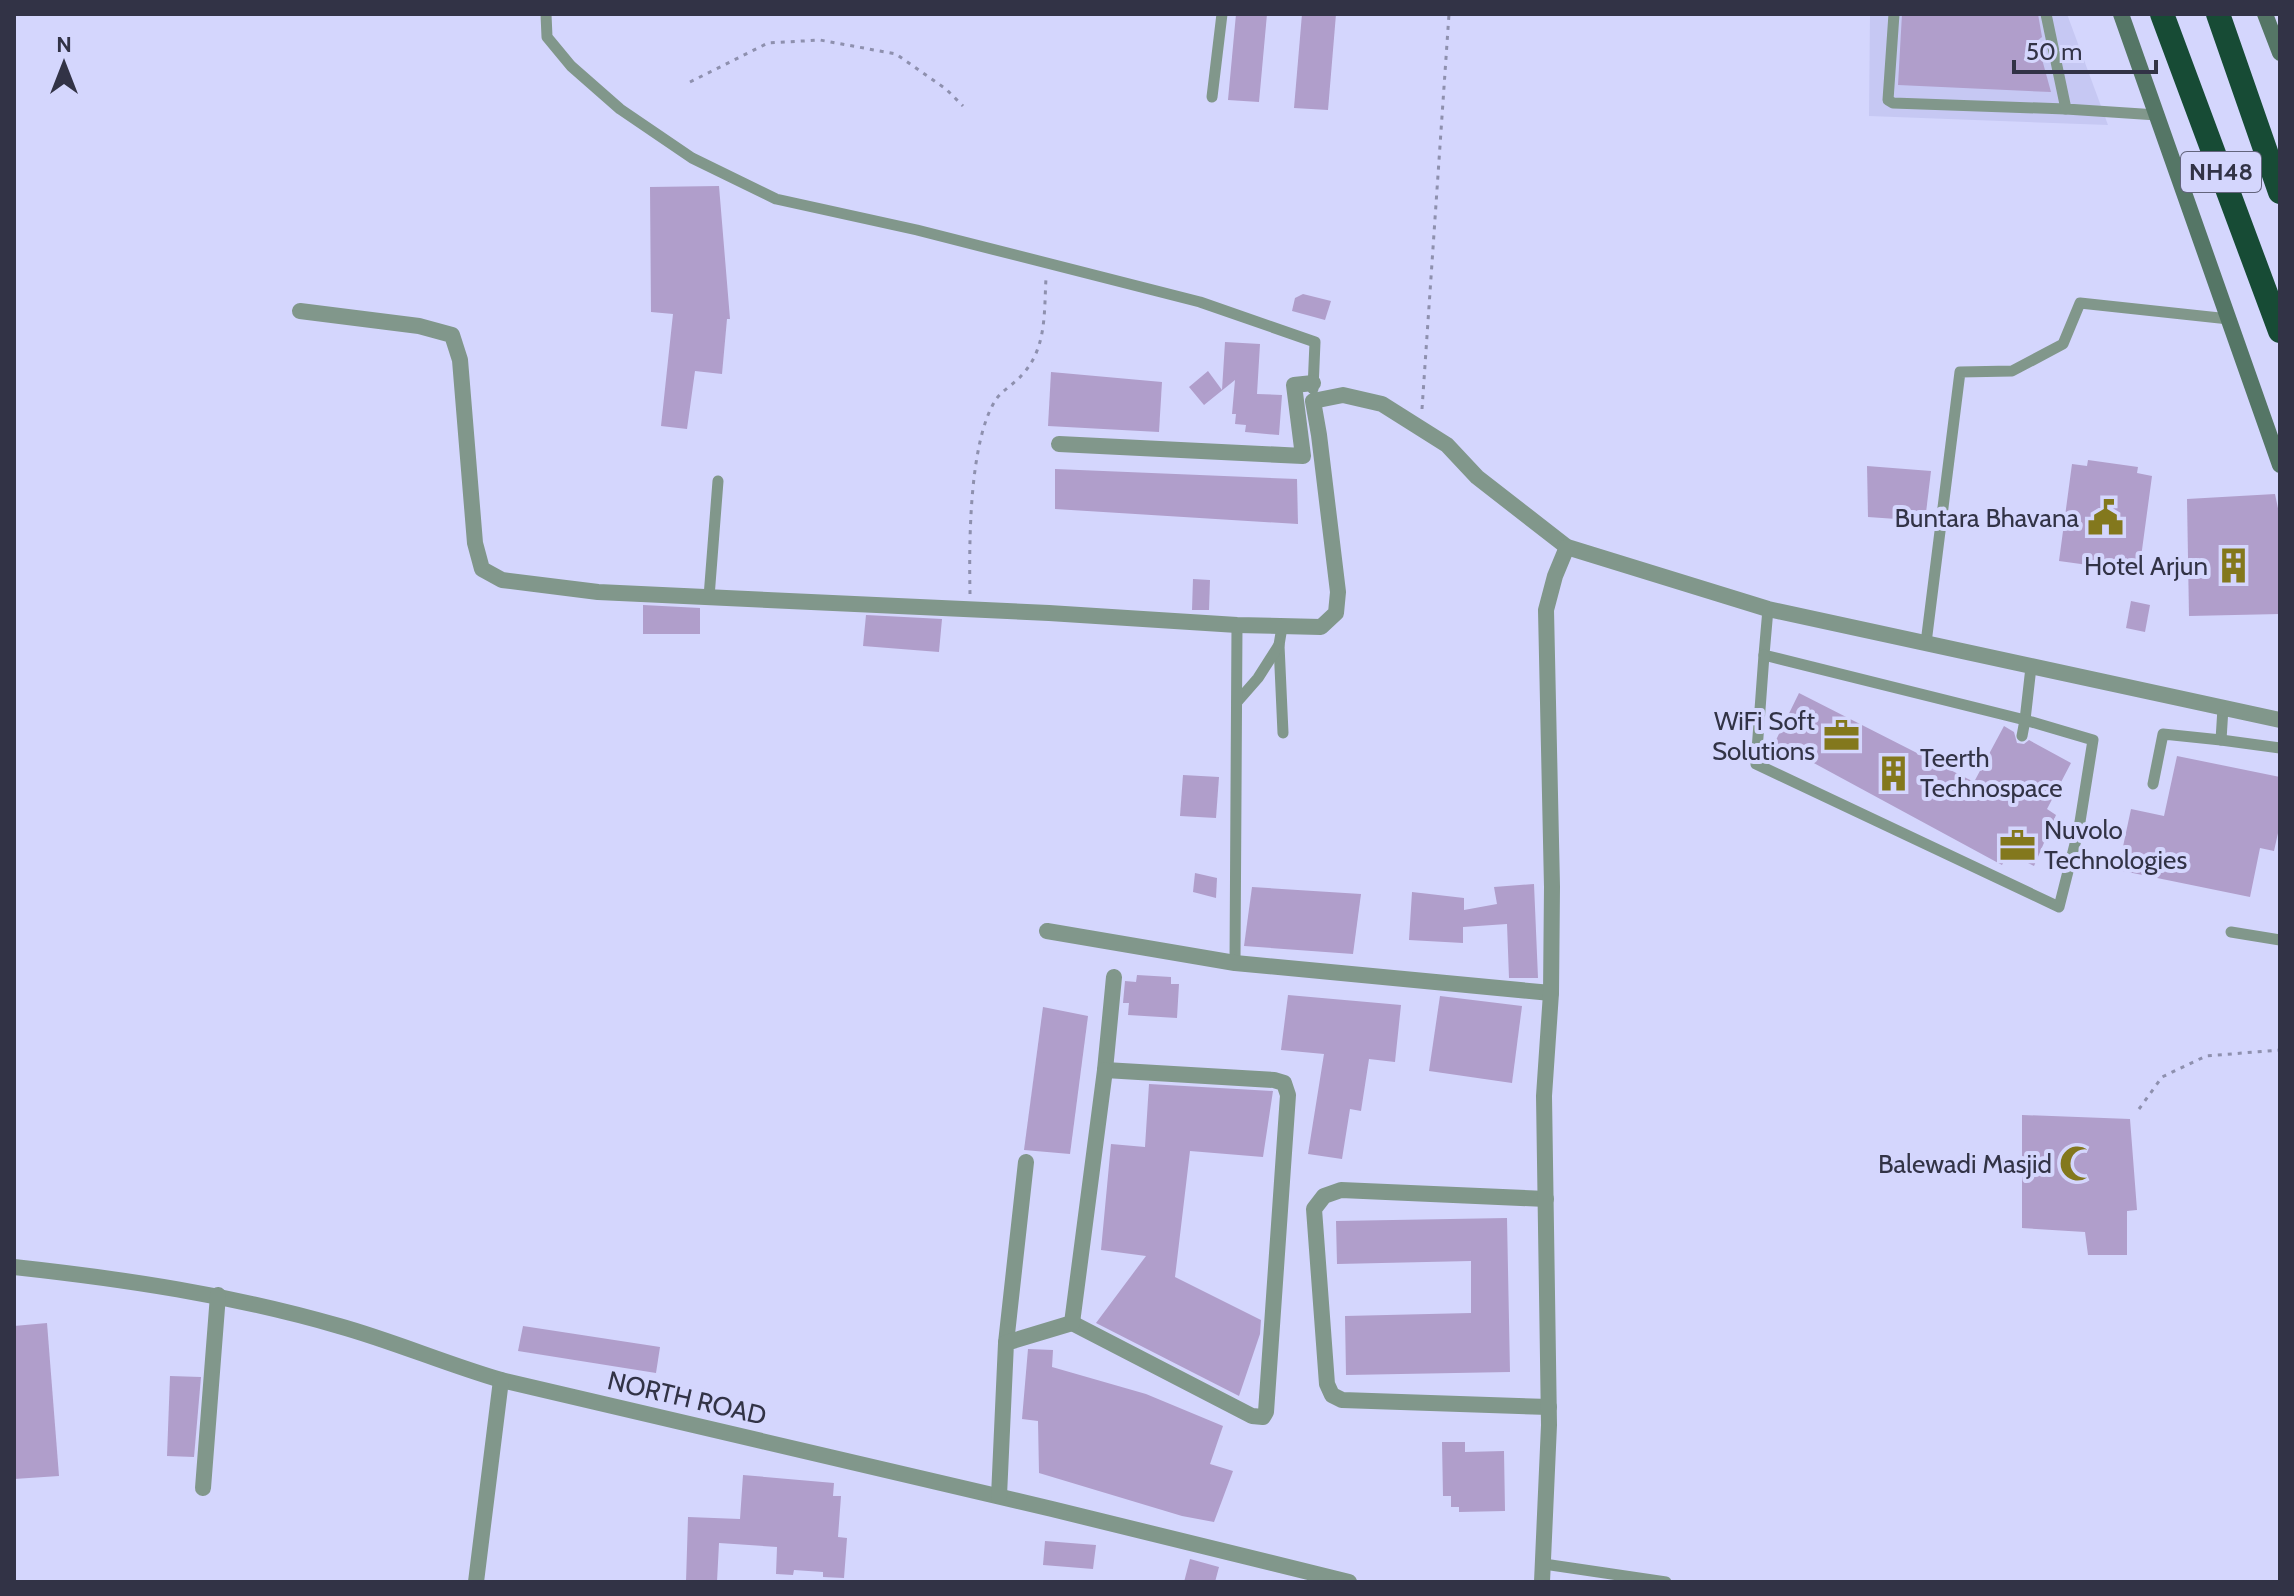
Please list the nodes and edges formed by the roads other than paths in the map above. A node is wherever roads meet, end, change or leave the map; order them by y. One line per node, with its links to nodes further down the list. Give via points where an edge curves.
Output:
1 (546, 14): 17 (lane, via 547,37 571,66 620,109 728,176 776,199 1200,302 1315,342)
2 (1222, 14): 10 (lane)
3 (1894, 14): 11 (lane, via 1888,100 1893,103)
4 (2046, 14): 11 (lane)
5 (2121, 14): 12 (street)
6 (2162, 14): 16 (highway, NH48)
7 (2218, 14): 13 (highway, NH48)
8 (2265, 14): 9 (street)
9 (2280, 53)
10 (1212, 97)
11 (2066, 109): 12 (lane)
12 (2157, 115): 15 (street)
13 (2280, 192)
14 (300, 311): 23 (street, via 452,335 460,360 475,543 482,569 502,580 570,589)
15 (2229, 319): 20 (street); 27 (lane, via 2080,303 2063,344 2012,371 1960,372)
16 (2280, 331)
17 (1313, 383): 18 (lane); 19 (street, via 1294,385 1303,456)
18 (1313, 401): 22 (street, via 1343,395 1382,404 1447,445 1477,477); 26 (street, via 1338,592 1336,613 1321,627)
19 (1059, 444)
20 (2280, 465)
21 (718, 481): 23 (lane)
22 (1567, 547): 24 (street); 45 (street, via 1546,610)
23 (709, 597): 25 (street)
24 (1768, 609): 27 (street); 29 (lane)
25 (1237, 625): 26 (street); 31 (lane)
26 (1282, 627): 28 (lane)
27 (1926, 643): 30 (street)
28 (1279, 645): 31 (lane); 35 (lane)
29 (1764, 655): 33 (lane); 33 (lane, via 1756,764 2059,907 2093,740)
30 (2031, 667): 32 (street); 33 (lane)
31 (1237, 702): 43 (lane)
32 (2223, 708): 34 (street); 37 (lane)
33 (2025, 720): 36 (lane)
34 (2280, 720)
35 (1283, 733)
36 (2022, 736)
37 (2221, 740): 38 (lane); 39 (lane, via 2163,734)
38 (2280, 748)
39 (2153, 784)
40 (1047, 931): 43 (street)
41 (2231, 932): 42 (lane)
42 (2280, 940)
43 (1235, 963): 45 (street)
44 (1114, 977): 46 (street)
45 (1551, 993): 48 (street, via 1544,1096)
46 (1105, 1070): 51 (street); 51 (street, via 1284,1083 1288,1095 1266,1412 1252,1416)
47 (1026, 1162): 52 (street)
48 (1546, 1199): 54 (street); 54 (street, via 1341,1190 1324,1196 1314,1209 1332,1395 1342,1400)
49 (14, 1267): 50 (street, NORTH ROAD)
50 (218, 1295): 53 (street, NORTH ROAD, via 341,1326); 55 (street)
51 (1072, 1323): 52 (street)
52 (1006, 1343): 56 (street)
53 (501, 1380): 56 (street, NORTH ROAD); 59 (street)
54 (1549, 1407): 57 (street)
55 (203, 1488)
56 (999, 1496): 60 (street, NORTH ROAD)
57 (1544, 1564): 58 (lane); 61 (street)
58 (1586, 1577): 62 (lane)
59 (476, 1582)
60 (1349, 1582)
61 (1542, 1582)
62 (1666, 1582)

